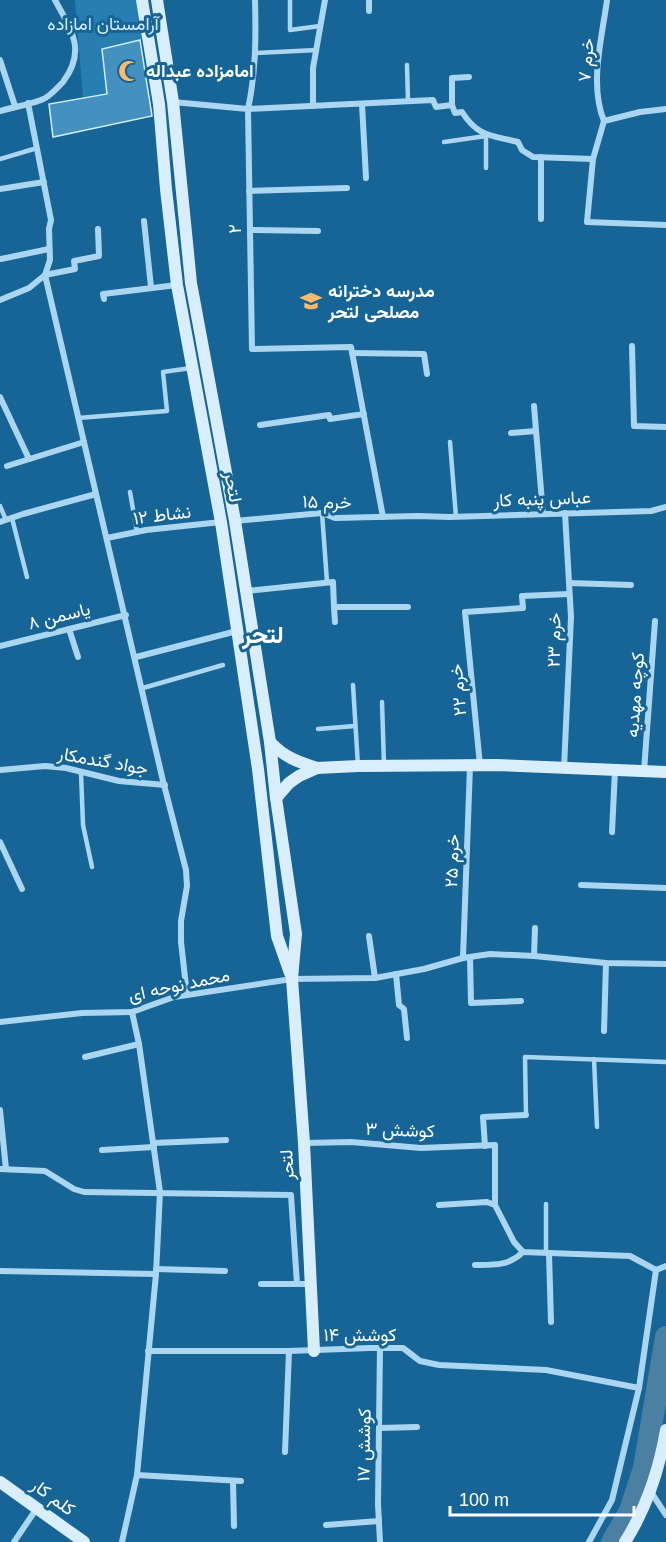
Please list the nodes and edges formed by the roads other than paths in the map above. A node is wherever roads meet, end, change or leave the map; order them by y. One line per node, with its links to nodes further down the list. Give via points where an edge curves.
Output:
1 (55, 0): 18 (street, via 74,36 76,56 59,86 44,100)
2 (142, 0): 19 (street, لتحر)
3 (156, 0): 17 (street, لتحر)
4 (255, 0): 12 (street, ۲)
5 (290, 0): 10 (lane, via 290,30)
6 (326, 0): 10 (street)
7 (369, 0): 9 (street)
8 (607, 0): 27 (street, خرم ۷, via 597,78)
9 (369, 11)
10 (320, 26): 11 (street)
11 (317, 50): 12 (lane); 23 (street)
12 (256, 53): 24 (street, ۲)
13 (0, 60): 22 (street)
14 (407, 65): 16 (lane)
15 (469, 77): 21 (street, via 452,78)
16 (408, 101): 20 (street); 21 (street, via 433,100 436,107)
17 (173, 102): 19 (street); 24 (street); 37 (street, لتحر)
18 (28, 103): 22 (street); 30 (street)
19 (159, 104): 40 (street, لتحر)
20 (362, 104): 23 (street); 35 (street)
21 (452, 105): 28 (street, via 455,112 462,112)
22 (15, 106): 26 (street)
23 (313, 106): 24 (street)
24 (248, 109): 41 (street, ۲)
25 (666, 109): 27 (street)
26 (0, 111)
27 (604, 121): 33 (street)
28 (486, 136): 29 (lane); 31 (street, via 518,142 522,150); 34 (lane)
29 (444, 142)
30 (37, 148): 32 (lane); 36 (street)
31 (541, 157): 33 (street); 42 (street)
32 (0, 159)
33 (593, 159): 44 (street, via 587,222)
34 (486, 168)
35 (366, 178)
36 (44, 182): 39 (street); 48 (street, via 51,220)
37 (180, 188): 40 (street); 82 (street, لتحر, via 191,283)
38 (347, 188): 41 (street)
39 (0, 189)
40 (166, 189): 51 (street, لتحر)
41 (249, 191): 46 (street, ۲)
42 (541, 219)
43 (144, 221): 52 (street)
44 (666, 225)
45 (98, 229): 50 (street, via 99,256 74,261 75,269)
46 (250, 230): 47 (street); 56 (street, ۲, via 252,349 351,347)
47 (318, 231)
48 (49, 249): 49 (street); 50 (street)
49 (1, 259)
50 (45, 275): 54 (street, via 29,288); 62 (street)
51 (177, 285): 52 (street); 57 (street, لتحر)
52 (151, 287): 53 (street, via 103,294)
53 (104, 299)
54 (0, 300)
55 (633, 346): 64 (street, via 634,426)
56 (352, 353): 58 (street, via 424,354); 61 (street)
57 (193, 368): 62 (lane, via 163,372 166,411); 83 (street, لتحر)
58 (427, 374)
59 (0, 398): 69 (street)
60 (534, 406): 65 (street)
61 (364, 414): 63 (street, via 330,418 329,415); 79 (street)
62 (78, 418): 67 (street)
63 (260, 426)
64 (666, 427)
65 (536, 431): 66 (street); 77 (street)
66 (511, 433)
67 (84, 442): 69 (street); 72 (street)
68 (450, 442): 80 (lane)
69 (29, 459): 70 (street)
70 (7, 466)
71 (130, 492): 84 (lane)
72 (96, 494): 81 (street); 85 (street)
73 (0, 506): 81 (lane)
74 (666, 507): 76 (street, عباس پنبه کار, via 651,511)
75 (322, 513): 79 (street, خرم ۱۵, via 335,518); 82 (street, خرم ۱۵); 87 (lane)
76 (565, 513): 77 (street, عباس پنبه کار); 88 (street, خرم ۲۳)
77 (543, 514): 80 (street, عباس پنبه کار)
78 (418, 516): 79 (street, خرم ۱۵); 80 (street, عباس پنبه کار)
79 (383, 517)
80 (456, 517)
81 (6, 520): 86 (lane)
82 (235, 521): 90 (street, لتحر)
83 (221, 522): 84 (street, نشاط ۱۲); 98 (street, لتحر)
84 (137, 532): 85 (street, نشاط ۱۲)
85 (107, 538): 94 (street)
86 (27, 577)
87 (330, 582): 90 (street); 92 (street)
88 (569, 583): 89 (street); 91 (street, خرم ۲۳)
89 (632, 585)
90 (246, 591): 108 (street, لتحر)
91 (569, 594): 110 (street, خرم ۲۲, via 522,596 523,608 465,612); 113 (street, خرم ۲۳)
92 (334, 607): 93 (street); 96 (street)
93 (408, 607)
94 (126, 615): 97 (street, یاسمن ۸); 101 (street)
95 (655, 621): 116 (street, کوچه مهدیه)
96 (335, 622)
97 (69, 629): 99 (street, یاسمن ۸); 100 (street)
98 (237, 631): 101 (street); 135 (street, لتحر, via 277,936)
99 (0, 646)
100 (78, 657)
101 (136, 657): 104 (street)
102 (223, 665): 104 (lane)
103 (352, 685): 106 (lane)
104 (143, 688): 119 (street)
105 (382, 702): 109 (lane)
106 (355, 726): 107 (lane); 111 (lane)
107 (318, 729)
108 (270, 742): 112 (street, via 292,760); 120 (street, لتحر)
109 (384, 765): 110 (street); 111 (street)
110 (475, 765): 113 (street); 130 (street, خرم ۲۵)
111 (358, 766): 112 (street)
112 (317, 768): 120 (street, via 289,783)
113 (564, 768): 115 (street)
114 (0, 770): 117 (street, جواد گندمکار, via 45,766)
115 (615, 770): 116 (street); 121 (street)
116 (644, 771): 118 (street)
117 (81, 772): 119 (street, جواد گندمکار, via 119,781); 123 (lane, via 83,825)
118 (666, 772)
119 (165, 785): 136 (street, via 186,870 181,942)
120 (276, 798): 135 (street, لتحر, via 296,934)
121 (612, 832)
122 (0, 842): 126 (street)
123 (92, 867)
124 (581, 885): 125 (street)
125 (666, 888)
126 (22, 890)
127 (535, 928): 129 (street)
128 (369, 936): 134 (street)
129 (534, 956): 130 (street, محمد نوحه ای); 131 (street, محمد نوحه ای)
130 (466, 957): 133 (street, محمد نوحه ای); 137 (street, خرم ۲۵, via 471,1003)
131 (606, 963): 132 (street, محمد نوحه ای); 140 (street)
132 (666, 964)
133 (396, 974): 134 (street, محمد نوحه ای); 141 (street)
134 (375, 978): 135 (street, محمد نوحه ای)
135 (292, 979): 136 (street, محمد نوحه ای); 150 (street, لتحر)
136 (187, 995): 138 (street, محمد نوحه ای)
137 (521, 1001)
138 (132, 1012): 139 (street, محمد نوحه ای); 142 (street)
139 (0, 1022)
140 (604, 1031)
141 (407, 1038)
142 (139, 1044): 143 (street); 151 (street)
143 (85, 1057)
144 (594, 1059): 145 (lane); 147 (lane, via 525,1057); 148 (lane)
145 (666, 1062)
146 (0, 1110): 154 (street)
147 (525, 1115): 152 (street, via 483,1118)
148 (597, 1127)
149 (226, 1140): 151 (street)
150 (304, 1143): 152 (street, کوشش ۳, via 351,1142 421,1148); 169 (street, لتحر)
151 (153, 1145): 153 (street); 155 (street)
152 (485, 1146): 158 (street, کوشش ۳, via 495,1145)
153 (102, 1150)
154 (3, 1169): 155 (street, via 45,1171 84,1192)
155 (160, 1192): 165 (street); 168 (street, via 291,1195)
156 (546, 1204): 160 (lane)
157 (439, 1205): 158 (street)
158 (495, 1205): 159 (street)
159 (523, 1252): 160 (street); 161 (street, via 504,1264)
160 (548, 1253): 163 (street, via 630,1256); 170 (street)
161 (475, 1265)
162 (666, 1266): 163 (street)
163 (657, 1270): 175 (street)
164 (0, 1271): 165 (street)
165 (156, 1271): 166 (street); 172 (street)
166 (225, 1271)
167 (261, 1284): 168 (street)
168 (297, 1284): 169 (street)
169 (310, 1284): 174 (street, لتحر)
170 (551, 1322)
171 (380, 1348): 174 (street, کوشش ۱۴); 175 (street, کوشش ۱۴, via 403,1348 420,1361 439,1365 546,1370); 177 (street, کوشش ۱۷)
172 (148, 1351): 173 (street, کوشش ۱۴); 180 (street)
173 (289, 1351): 174 (street, کوشش ۱۴); 179 (street)
174 (314, 1351)
175 (639, 1388): 194 (street, via 612,1500)
176 (417, 1427): 177 (street)
177 (379, 1428): 187 (street, کوشش ۱۷)
178 (666, 1431): 184 (street)
179 (285, 1452)
180 (136, 1474): 181 (street); 192 (street)
181 (232, 1480): 182 (street); 189 (street)
182 (240, 1480)
183 (0, 1482): 185 (street, کلم کار)
184 (651, 1492): 186 (street); 195 (street)
185 (37, 1508): 190 (street); 191 (street, کلم کار)
186 (666, 1515)
187 (379, 1521): 188 (street); 193 (street, کوشش ۱۷)
188 (326, 1525)
189 (234, 1526)
190 (14, 1542)
191 (84, 1542)
192 (122, 1542)
193 (380, 1542)
194 (589, 1542)
195 (625, 1542)

